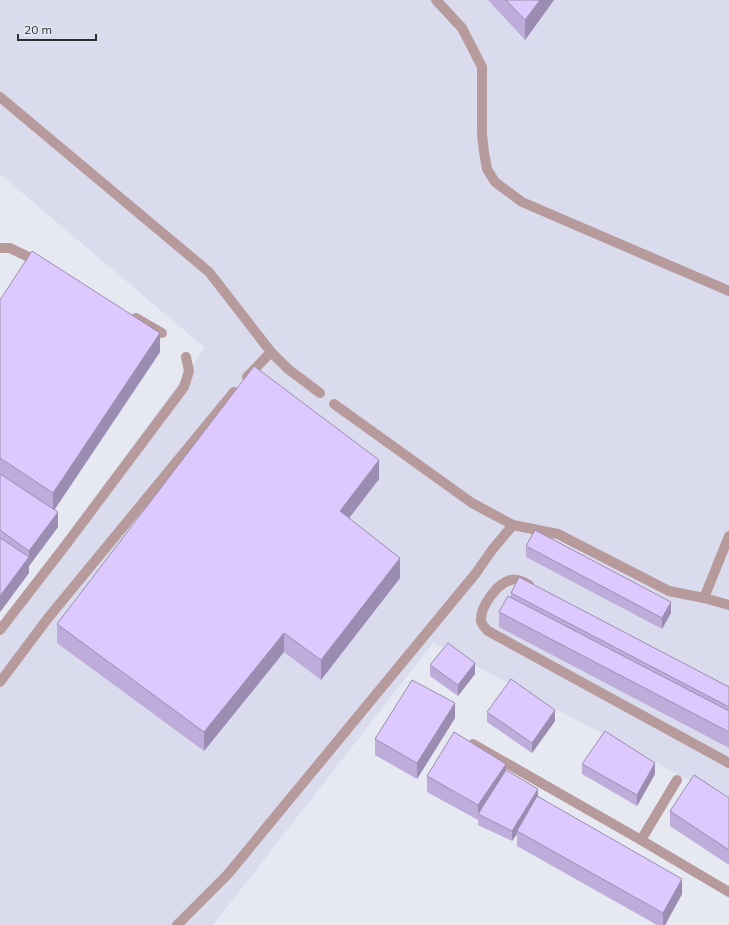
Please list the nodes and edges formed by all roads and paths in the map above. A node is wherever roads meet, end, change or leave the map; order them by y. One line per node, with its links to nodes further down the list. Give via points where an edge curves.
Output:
1 (436, 0): 5 (lane, via 462,28 482,67 484,152 488,169 495,182 522,202)
2 (0, 98): 8 (lane, via 209,272)
3 (0, 248): 4 (lane, via 10,248)
4 (52, 269)
5 (729, 291)
6 (128, 313): 7 (lane)
7 (162, 333)
8 (271, 352): 10 (lane, via 288,369); 18 (lane, via 247,377 58,606)
9 (186, 357): 17 (lane, via 189,372 184,387)
10 (320, 393)
11 (334, 404): 12 (lane, via 472,503)
12 (513, 525): 15 (lane, via 558,534 669,591); 24 (lane, via 228,874)
13 (729, 536): 15 (lane)
14 (541, 592): 20 (lane, via 520,580 512,579 506,582 482,609 482,625 488,631)
15 (704, 598): 16 (lane)
16 (729, 605)
17 (0, 630)
18 (0, 682)
19 (462, 738): 22 (lane)
20 (729, 763)
21 (677, 780): 22 (lane)
22 (641, 840): 23 (lane)
23 (729, 892)
24 (177, 925)

